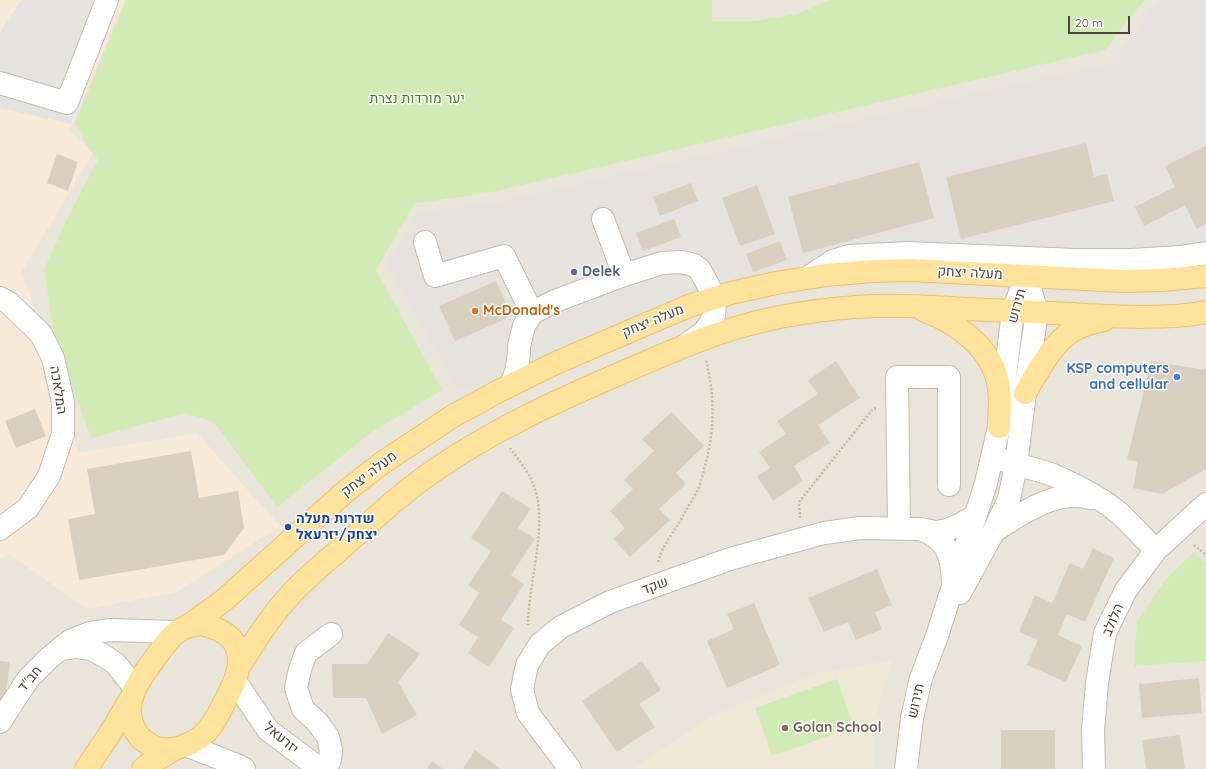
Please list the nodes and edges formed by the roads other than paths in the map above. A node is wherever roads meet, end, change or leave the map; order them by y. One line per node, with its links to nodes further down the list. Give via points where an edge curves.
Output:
1 (106, 0): 2 (street, via 67,103)
2 (0, 83)
3 (604, 218): 6 (street)
4 (425, 242): 16 (street, via 435,276 504,256)
5 (1206, 253): 9 (street, via 1132,260 908,253 849,256 833,261)
6 (624, 275): 11 (street, via 662,263 681,262 694,265 700,270); 16 (street, via 555,301)
7 (1026, 276): 8 (main road, מעלה יצחק, via 1122,281); 9 (main road, מעלה יצחק, via 911,270); 13 (street, תירוש); 14 (street, תירוש)
8 (1206, 276)
9 (809, 277): 11 (main road, מעלה יצחק, via 768,284)
10 (0, 298): 28 (street, המלאכה, via 9,303 41,334 53,358 63,402 63,434 49,476 28,508)
11 (715, 298): 18 (street, via 714,316); 19 (main road, מעלה יצחק, via 649,323)
12 (911, 306): 13 (main road); 18 (main road, via 830,310 782,318 740,327); 21 (main road, via 953,324 975,341 987,356 999,389)
13 (1013, 311): 14 (main road); 21 (street, תירוש)
14 (1037, 312): 17 (main road); 20 (street, תירוש)
15 (1206, 312): 17 (main road, via 1164,316)
16 (532, 313): 19 (street, via 524,326 516,372)
17 (1121, 316): 20 (main road, via 1093,322 1074,330 1059,342)
18 (693, 344): 37 (main road, via 573,394 471,446 437,469 403,494 294,590 270,618)
19 (511, 385): 33 (main road, מעלה יצחק, via 453,416 382,463 340,496 223,601)
20 (1025, 393): 23 (street, תירוש)
21 (999, 427): 22 (street, תירוש)
22 (992, 456): 23 (street); 27 (street, תירוש)
23 (1016, 465): 25 (street, via 1052,475); 30 (street, תירוש, via 1008,499)
24 (949, 485): 29 (street, via 949,377 897,377 897,408)
25 (1102, 500): 30 (street, via 1065,496 1028,509); 31 (street)
26 (1206, 504): 31 (street, הלולב)
27 (975, 516): 29 (street, שקד, via 947,530 936,532); 32 (street, תירוש)
28 (0, 529)
29 (909, 529): 32 (street, שקד, via 932,534 944,544 952,566); 46 (street, שקד, via 860,528 824,533 730,559 610,602 561,627 540,644 527,665 522,689 528,713)
30 (994, 531): 35 (street, תירוש)
31 (1156, 550): 48 (street, הלולב, via 1126,590 1105,633 1097,683)
32 (953, 583): 35 (street, תירוש)
33 (182, 629): 36 (street, via 111,630 90,633 70,641); 37 (main road, via 202,624 227,634 235,644 238,654); 38 (main road, via 162,648)
34 (331, 634): 45 (street, via 306,653 296,688 303,709 328,737 331,750 330,760)
35 (937, 636): 47 (street, תירוש, via 921,678 912,718)
36 (49, 658): 38 (street, via 62,650 76,646 91,649 116,664); 39 (street, חב"ד, via 28,679)
37 (237, 674): 40 (main road, via 214,722 204,734); 44 (street, יזרעאל, via 268,730)
38 (133, 692): 40 (main road, via 129,709 132,726 139,737 152,746 165,750); 41 (main road, via 110,735)
39 (0, 722)
40 (182, 747): 42 (main road); 43 (street)
41 (86, 769)
42 (143, 769)
43 (244, 769)
44 (320, 769)
45 (325, 769)
46 (570, 769)
47 (906, 769)
48 (1094, 769)

